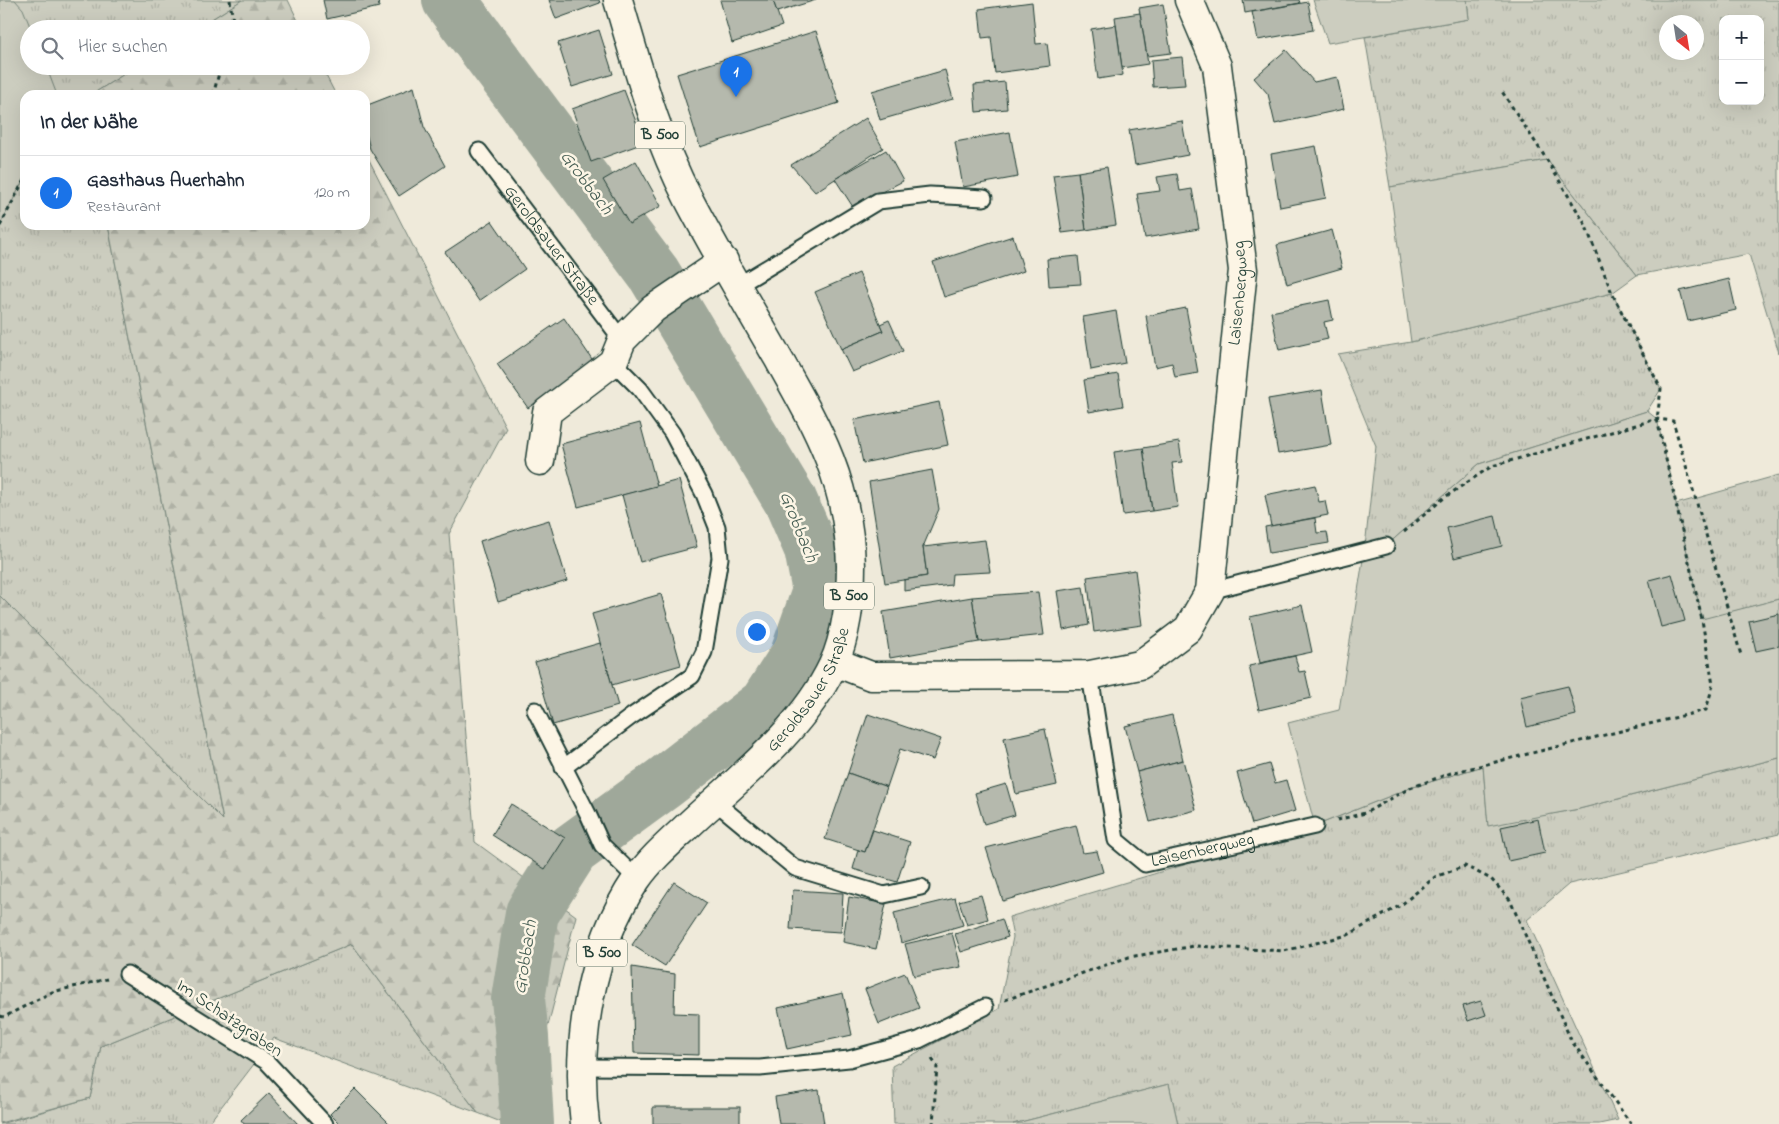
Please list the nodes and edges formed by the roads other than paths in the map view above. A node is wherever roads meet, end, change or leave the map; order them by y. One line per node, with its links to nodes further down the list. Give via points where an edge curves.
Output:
1 (618, 0): 5 (street, Geroldsauer Straße / B 500, via 669,160)
2 (1189, 0): 10 (street, Laisenbergweg, via 1217,66 1243,270)
3 (479, 151): 7 (lane, Geroldsauer Straße)
4 (984, 198): 6 (lane, via 930,195 878,201)
5 (724, 262): 6 (street, Geroldsauer Straße / B 500); 7 (street, via 653,309)
6 (738, 286): 11 (street, Geroldsauer Straße / B 500, via 826,448 843,500 851,570 849,601)
7 (617, 351): 8 (street, via 547,412); 14 (lane, Geroldsauer Straße, via 672,433 704,494 717,527 720,558 704,652 692,676)
8 (540, 461)
9 (1386, 546): 10 (lane)
10 (1210, 591): 12 (street, Laisenbergweg, via 1188,630 1140,665)
11 (835, 662): 12 (street, Laisenbergweg, via 871,676); 15 (street, Geroldsauer Straße / B 500, via 821,689 783,736)
12 (1090, 675): 16 (lane, Laisenbergweg, via 1116,840 1144,864)
13 (535, 710): 14 (lane)
14 (563, 768): 17 (lane, via 602,845)
15 (714, 801): 17 (street, Geroldsauer Straße / B 500, via 658,854); 18 (lane, via 795,868 884,895)
16 (1315, 826)
17 (637, 879): 21 (street, Geroldsauer Straße / B 500, via 610,931 600,959 590,995)
18 (921, 886)
19 (127, 974): 22 (lane, Im Schatzgraben, via 267,1062)
20 (985, 1007): 21 (lane, via 919,1040 849,1058 760,1068)
21 (581, 1067): 23 (street, Geroldsauer Straße / B 500)
22 (325, 1124)
23 (585, 1124)

